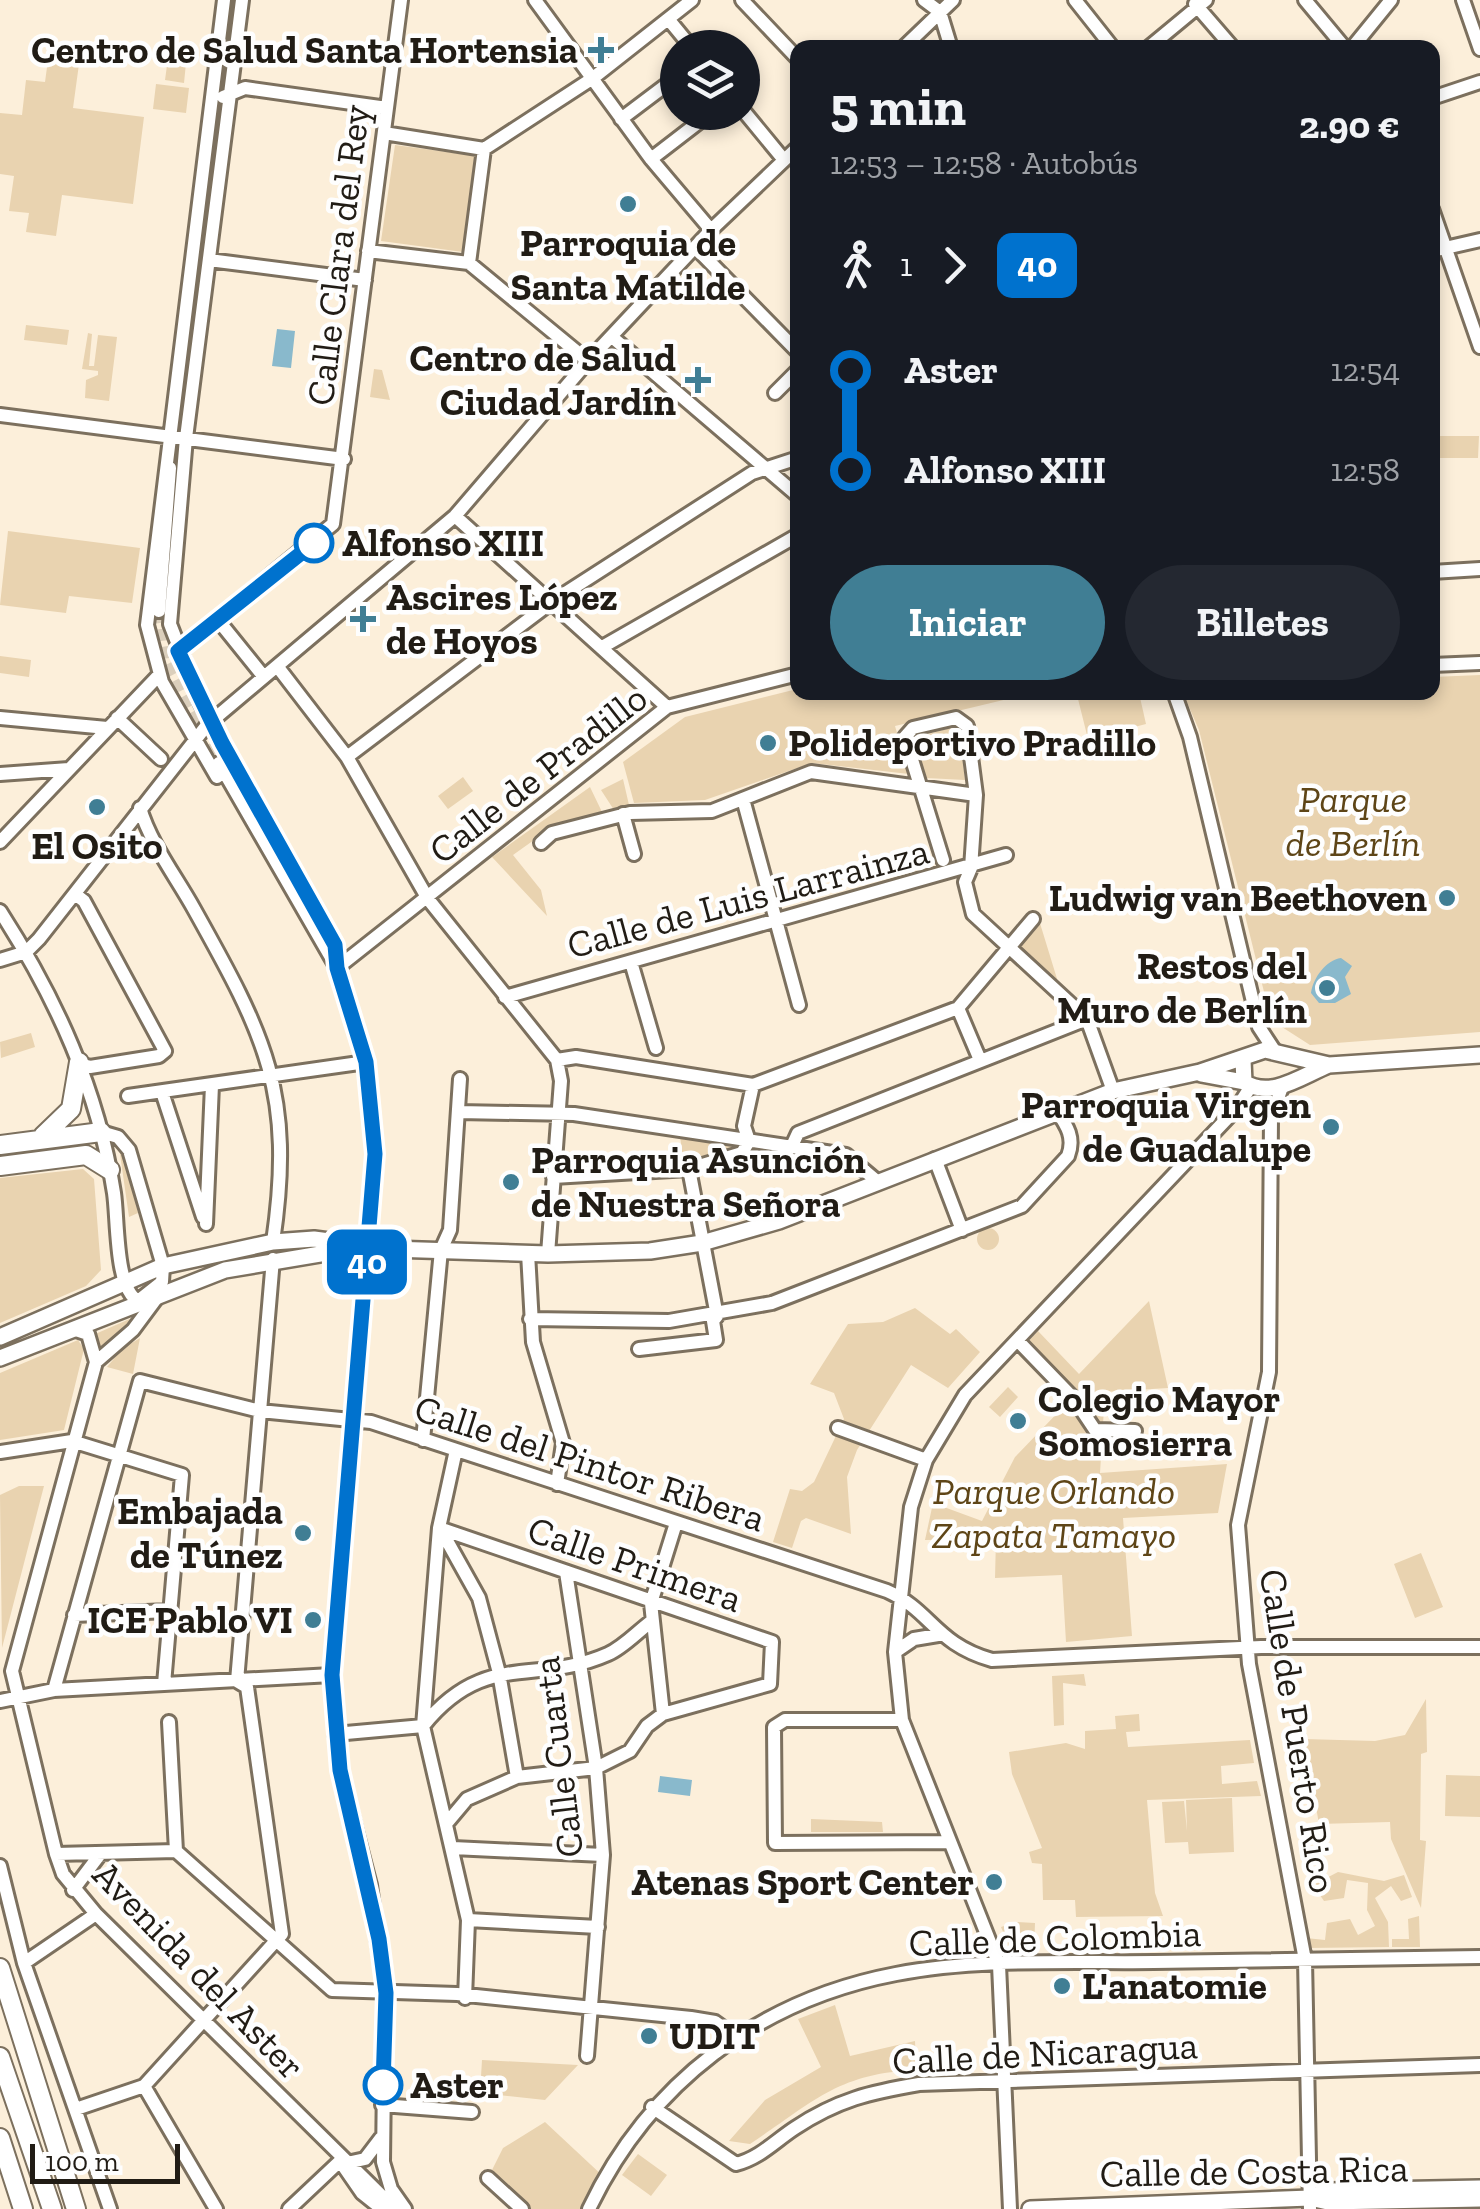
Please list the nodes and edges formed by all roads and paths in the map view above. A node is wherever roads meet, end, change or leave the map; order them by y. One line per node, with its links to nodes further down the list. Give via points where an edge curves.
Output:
1 (224, 0): 24 (street)
2 (242, 0): 29 (street)
3 (401, 0): 32 (street, Calle Clara del Rey)
4 (535, 0): 27 (street)
5 (692, 0): 15 (street)
6 (742, 0): 26 (street)
7 (924, 0): 14 (street)
8 (953, 0): 14 (street)
9 (1075, 0): 19 (street)
10 (1305, 0): 22 (street)
11 (1392, 0): 23 (street)
12 (1463, 0): 25 (street)
13 (1199, 2): 20 (street); 21 (street)
14 (940, 12): 17 (street); 18 (street)
15 (669, 20): 16 (street); 27 (street)
16 (677, 30)
17 (910, 40)
18 (949, 40)
19 (1107, 40)
20 (1157, 40)
21 (1227, 40)
22 (1342, 40)
23 (1356, 40)
24 (218, 44): 29 (street, via 230,48); 33 (street)
25 (1480, 49)
26 (790, 51)
27 (593, 78): 34 (street); 38 (street)
28 (1480, 82): 31 (street)
29 (230, 86): 32 (street); 33 (street); 48 (street)
30 (660, 90): 34 (street)
31 (1440, 95)
32 (387, 108): 37 (street, Calle Clara del Rey)
33 (209, 114): 42 (street)
34 (621, 120): 40 (street)
35 (688, 130): 40 (street)
36 (759, 130): 41 (street)
37 (384, 133): 38 (street); 47 (street, Calle Clara del Rey)
38 (484, 149): 49 (street)
39 (790, 154): 41 (street)
40 (650, 159): 43 (street)
41 (784, 160): 43 (street)
42 (200, 193): 48 (street); 51 (street)
43 (711, 230): 45 (street)
44 (1480, 240): 46 (street)
45 (696, 248): 52 (street); 53 (street)
46 (1440, 249): 54 (street)
47 (368, 251): 49 (street); 50 (street, Calle Clara del Rey)
48 (208, 260): 50 (street); 55 (street)
49 (469, 263): 56 (street)
50 (365, 280): 62 (street, Calle Clara del Rey)
51 (186, 299): 55 (street, via 197,306); 60 (street)
52 (612, 338): 56 (street); 64 (street)
53 (790, 344)
54 (1480, 348)
55 (198, 352): 61 (street)
56 (588, 362): 67 (street)
57 (790, 378): 58 (street)
58 (775, 392)
59 (0, 415): 60 (street)
60 (168, 436): 61 (street); 65 (street); 74 (street)
61 (186, 438): 62 (street); 65 (street); 76 (street, via 170,614)
62 (344, 458): 73 (street, Calle Clara del Rey, via 334,524)
63 (790, 460): 64 (street)
64 (764, 468): 66 (street); 71 (street)
65 (170, 489): 72 (street)
66 (790, 489)
67 (455, 516): 71 (street); 79 (street)
68 (790, 540): 75 (street)
69 (1480, 569): 70 (street)
70 (1440, 572)
71 (554, 601): 75 (street); 90 (street)
72 (158, 610)
73 (218, 620): 76 (street); 82 (street)
74 (148, 636): 76 (street, via 162,651); 83 (street)
75 (604, 646): 85 (street)
76 (178, 651): 80 (street)
77 (1480, 662): 78 (street)
78 (1440, 664)
79 (277, 666): 82 (street); 90 (street)
80 (186, 672): 83 (street, via 176,686); 87 (street)
81 (790, 676): 85 (street, Calle de Pradillo)
82 (264, 677): 87 (street)
83 (161, 678): 88 (street); 89 (street)
84 (1177, 700): 120 (street)
85 (668, 707): 107 (street, Calle de Pradillo)
86 (0, 718): 88 (street)
87 (212, 721): 89 (street); 115 (street, via 335,945)
88 (112, 723): 91 (street); 93 (street)
89 (194, 739): 98 (street); 115 (street, via 320,953)
90 (347, 757): 107 (street)
91 (161, 759)
92 (219, 763): 115 (street)
93 (69, 770): 94 (street); 100 (street)
94 (0, 774)
95 (920, 784): 96 (street); 96 (street, via 906,734 951,718 965,722); 97 (street, via 811,772); 104 (street)
96 (976, 795): 105 (street)
97 (743, 799): 99 (street, via 701,813); 110 (street)
98 (140, 808): 106 (street); 131 (street, via 248,1006)
99 (624, 814): 101 (street, via 552,833); 102 (street)
100 (0, 842)
101 (540, 844)
102 (634, 854)
103 (1006, 854): 105 (street, Calle de Luis Larrainza)
104 (943, 860)
105 (971, 868): 110 (street, Calle de Luis Larrainza); 111 (street, via 964,882 973,914)
106 (75, 894): 112 (street); 128 (street, via 165,1049 159,1056 90,1068)
107 (428, 900): 115 (street, Calle de Pradillo); 116 (street)
108 (0, 911): 112 (street)
109 (1033, 919): 111 (street)
110 (776, 921): 114 (street, Calle de Luis Larrainza); 117 (street)
111 (1008, 948): 118 (street); 119 (street)
112 (26, 952): 113 (street); 128 (street)
113 (0, 960)
114 (631, 962): 116 (street, Calle de Luis Larrainza); 121 (street)
115 (337, 968): 127 (street)
116 (504, 997): 125 (street)
117 (799, 1005)
118 (958, 1008): 126 (street); 136 (street)
119 (1087, 1018): 126 (street); 137 (street)
120 (1259, 1028): 122 (street); 124 (street)
121 (656, 1048)
122 (1282, 1054): 124 (main road); 129 (main road); 133 (main road)
123 (1480, 1055): 129 (main road)
124 (1246, 1057): 130 (main road); 134 (main road)
125 (556, 1060): 136 (street, via 576,1057); 142 (street)
126 (980, 1060): 147 (street, via 798,1133)
127 (366, 1062): 131 (street); 156 (street, via 375,1154)
128 (80, 1063): 143 (street); 144 (highway, via 71,1109)
129 (1329, 1065): 133 (main road)
130 (1197, 1073): 134 (main road); 137 (main road)
131 (274, 1076): 135 (street); 157 (street, via 281,1186)
132 (460, 1078): 141 (street)
133 (1287, 1083): 134 (main road); 194 (street, Calle de Puerto Rico, via 1271,1122 1270,1372 1239,1510)
134 (1248, 1084): 169 (street, via 1237,1108)
135 (212, 1085): 138 (street); 138 (street, via 206,1224)
136 (753, 1086): 145 (street, via 744,1126)
137 (1114, 1091): 140 (main road)
138 (162, 1092): 139 (street)
139 (128, 1096)
140 (1058, 1111): 148 (main road); 154 (street, via 1069,1129 1068,1156 1022,1206)
141 (458, 1112): 142 (street); 158 (street, via 450,1230)
142 (559, 1115): 145 (street); 152 (street)
143 (101, 1132): 144 (highway); 151 (street); 161 (street, via 129,1150)
144 (39, 1140): 146 (highway)
145 (749, 1140): 147 (street); 150 (street, via 742,1153)
146 (0, 1145)
147 (792, 1146): 153 (street, via 846,1154)
148 (935, 1160): 153 (main road); 154 (street)
149 (0, 1166): 151 (highway, via 86,1155)
150 (689, 1169): 152 (street); 155 (street)
151 (110, 1170): 162 (street)
152 (554, 1178): 160 (street)
153 (878, 1182): 155 (main road)
154 (962, 1230): 165 (street, via 772,1303)
155 (702, 1243): 160 (main road); 165 (street)
156 (368, 1246): 157 (main road, via 314,1239); 158 (main road); 174 (street)
157 (273, 1250): 161 (main road); 163 (main road); 173 (street)
158 (441, 1250): 159 (main road); 177 (street)
159 (528, 1253): 160 (main road); 166 (street)
160 (548, 1254)
161 (163, 1266): 162 (main road); 164 (street, via 162,1282)
162 (122, 1283): 164 (street); 168 (main road)
163 (162, 1292): 164 (main road); 172 (street)
164 (138, 1301): 167 (main road)
165 (717, 1316): 166 (street); 170 (street, via 716,1340)
166 (530, 1319): 183 (street, via 563,1442)
167 (70, 1329): 171 (main road); 172 (street, via 88,1334)
168 (0, 1337)
169 (1018, 1341): 176 (street, via 1075,1400 1094,1430); 182 (street, via 965,1396)
170 (639, 1348)
171 (0, 1358)
172 (96, 1362): 178 (street, Avenida del Aster)
173 (260, 1411): 174 (street, Calle del Pintor Ribera); 181 (street, Calle del Pintor Ribera, via 140,1381); 199 (street)
174 (354, 1419): 177 (street, Calle del Pintor Ribera); 198 (street)
175 (838, 1428): 182 (street)
176 (1135, 1431)
177 (423, 1440): 179 (street, Calle del Pintor Ribera)
178 (72, 1441): 180 (street); 181 (street); 202 (street, Avenida del Aster, via 13,1660)
179 (456, 1450): 183 (street, Calle del Pintor Ribera); 185 (street)
180 (0, 1452)
181 (120, 1452): 189 (street, via 182,1475); 190 (street)
182 (926, 1460): 187 (street, via 911,1507)
183 (557, 1484): 184 (street, Calle del Pintor Ribera)
184 (676, 1523): 187 (street, Calle del Pintor Ribera); 188 (street)
185 (440, 1528): 186 (street, Calle Primera); 197 (street, via 479,1598); 207 (street)
186 (566, 1572): 188 (street, Calle Primera); 196 (street, Calle Cuarta)
187 (899, 1596): 192 (street); 195 (street)
188 (651, 1602): 191 (street); 204 (street, Calle Primera, via 772,1642 770,1684)
189 (169, 1611): 190 (street); 200 (street)
190 (74, 1615): 201 (street)
191 (652, 1620): 196 (street, via 610,1654); 204 (street)
192 (938, 1635): 194 (street, via 966,1653 1011,1661); 195 (street, via 914,1639)
193 (1480, 1647): 194 (street)
194 (1247, 1648): 225 (street, Calle de Puerto Rico)
195 (895, 1652): 205 (street)
196 (578, 1662): 197 (street); 209 (street, Calle Cuarta)
197 (500, 1673): 207 (street, via 446,1696); 210 (street)
198 (332, 1675): 199 (street); 208 (street)
199 (237, 1681): 200 (street); 223 (street, via 246,1687)
200 (164, 1684): 201 (street)
201 (54, 1690): 202 (street)
202 (16, 1697): 203 (street); 216 (street, Avenida del Aster)
203 (0, 1701)
204 (663, 1714): 209 (street, via 630,1751)
205 (902, 1720): 212 (street); 212 (street, via 786,1720 774,1727 776,1843)
206 (169, 1722): 214 (street)
207 (423, 1726): 208 (street); 211 (street)
208 (335, 1734): 229 (street, via 370,1885)
209 (596, 1768): 210 (street); 217 (street, Calle Cuarta)
210 (517, 1777): 211 (street, via 467,1799)
211 (446, 1824): 213 (street)
212 (949, 1842): 227 (street)
213 (453, 1848): 217 (street); 221 (street)
214 (176, 1850): 215 (street); 223 (street)
215 (101, 1853): 216 (street); 219 (street)
216 (56, 1854): 219 (street, Avenida del Aster)
217 (603, 1856): 222 (street, Calle Cuarta)
218 (0, 1866): 226 (street)
219 (74, 1890): 220 (street, Avenida del Aster)
220 (96, 1914): 226 (street); 232 (street, Avenida del Aster)
221 (468, 1920): 222 (street); 230 (street)
222 (598, 1928): 231 (street, Calle Cuarta)
223 (278, 1942): 229 (street, via 332,1990); 232 (street)
224 (1480, 1957): 225 (street, Calle de Colombia)
225 (1305, 1960): 227 (street, Calle de Colombia); 237 (street, Calle de Puerto Rico)
226 (24, 1962): 242 (street)
227 (999, 1965): 233 (street, Calle de Colombia, via 896,1974 846,1986); 238 (street)
228 (0, 1968): 255 (highway)
229 (386, 1993): 230 (street); 240 (street)
230 (465, 1998): 231 (street)
231 (591, 2006): 233 (street, via 715,2022); 234 (street, Calle Cuarta)
232 (205, 2021): 239 (street); 246 (street, Avenida del Aster)
233 (736, 2037): 241 (street, Calle de Colombia)
234 (587, 2056)
235 (0, 2057): 254 (highway)
236 (1480, 2065): 237 (street, Calle de Nicaragua)
237 (1310, 2071): 238 (street, Calle de Nicaragua); 252 (street, Calle de Puerto Rico)
238 (1004, 2082): 241 (street, Calle de Nicaragua, via 856,2094 753,2160 736,2164); 265 (street)
239 (144, 2086): 242 (street); 257 (street)
240 (382, 2104): 243 (street); 245 (street)
241 (652, 2106): 250 (street, Calle de Colombia)
242 (76, 2109): 256 (street)
243 (472, 2112)
244 (0, 2138): 253 (highway)
245 (381, 2138): 246 (street, via 365,2158); 248 (street); 261 (street, via 386,2176)
246 (341, 2159): 248 (street); 258 (street); 259 (street, via 362,2193)
247 (488, 2178): 262 (street)
248 (375, 2188): 259 (street); 260 (street)
249 (1480, 2188): 252 (main road, via 1329,2191)
250 (596, 2193): 263 (street, Calle de Colombia); 264 (street)
251 (1480, 2199): 252 (main road, Calle de Costa Rica)
252 (1310, 2203): 266 (main road, Calle de Costa Rica)
253 (23, 2209)
254 (52, 2209)
255 (76, 2209)
256 (110, 2209)
257 (216, 2209)
258 (289, 2209)
259 (383, 2209)
260 (395, 2209)
261 (405, 2209)
262 (522, 2209)
263 (589, 2209)
264 (606, 2209)
265 (1010, 2209)
266 (1030, 2209)

